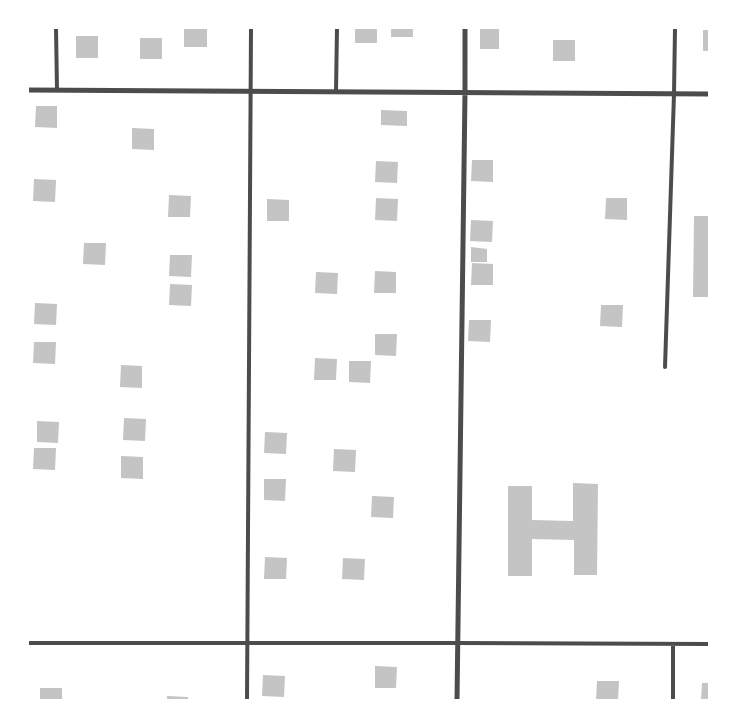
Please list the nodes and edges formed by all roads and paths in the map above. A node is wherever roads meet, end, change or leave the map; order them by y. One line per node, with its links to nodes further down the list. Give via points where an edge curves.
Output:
1 (56, 28): 7 (lane)
2 (251, 28): 8 (lane)
3 (337, 28): 9 (lane)
4 (465, 28): 10 (street)
5 (674, 28): 11 (lane)
6 (28, 90): 7 (street)
7 (57, 90): 8 (street)
8 (250, 91): 9 (street); 16 (lane)
9 (336, 91): 10 (street)
10 (465, 92): 11 (street); 14 (street)
11 (674, 94): 12 (street); 13 (lane)
12 (710, 94)
13 (665, 367)
14 (458, 642): 16 (lane); 17 (lane); 20 (street)
15 (28, 643): 16 (lane)
16 (247, 643): 19 (lane)
17 (673, 644): 18 (lane); 21 (lane)
18 (710, 644)
19 (247, 700)
20 (457, 700)
21 (673, 700)

